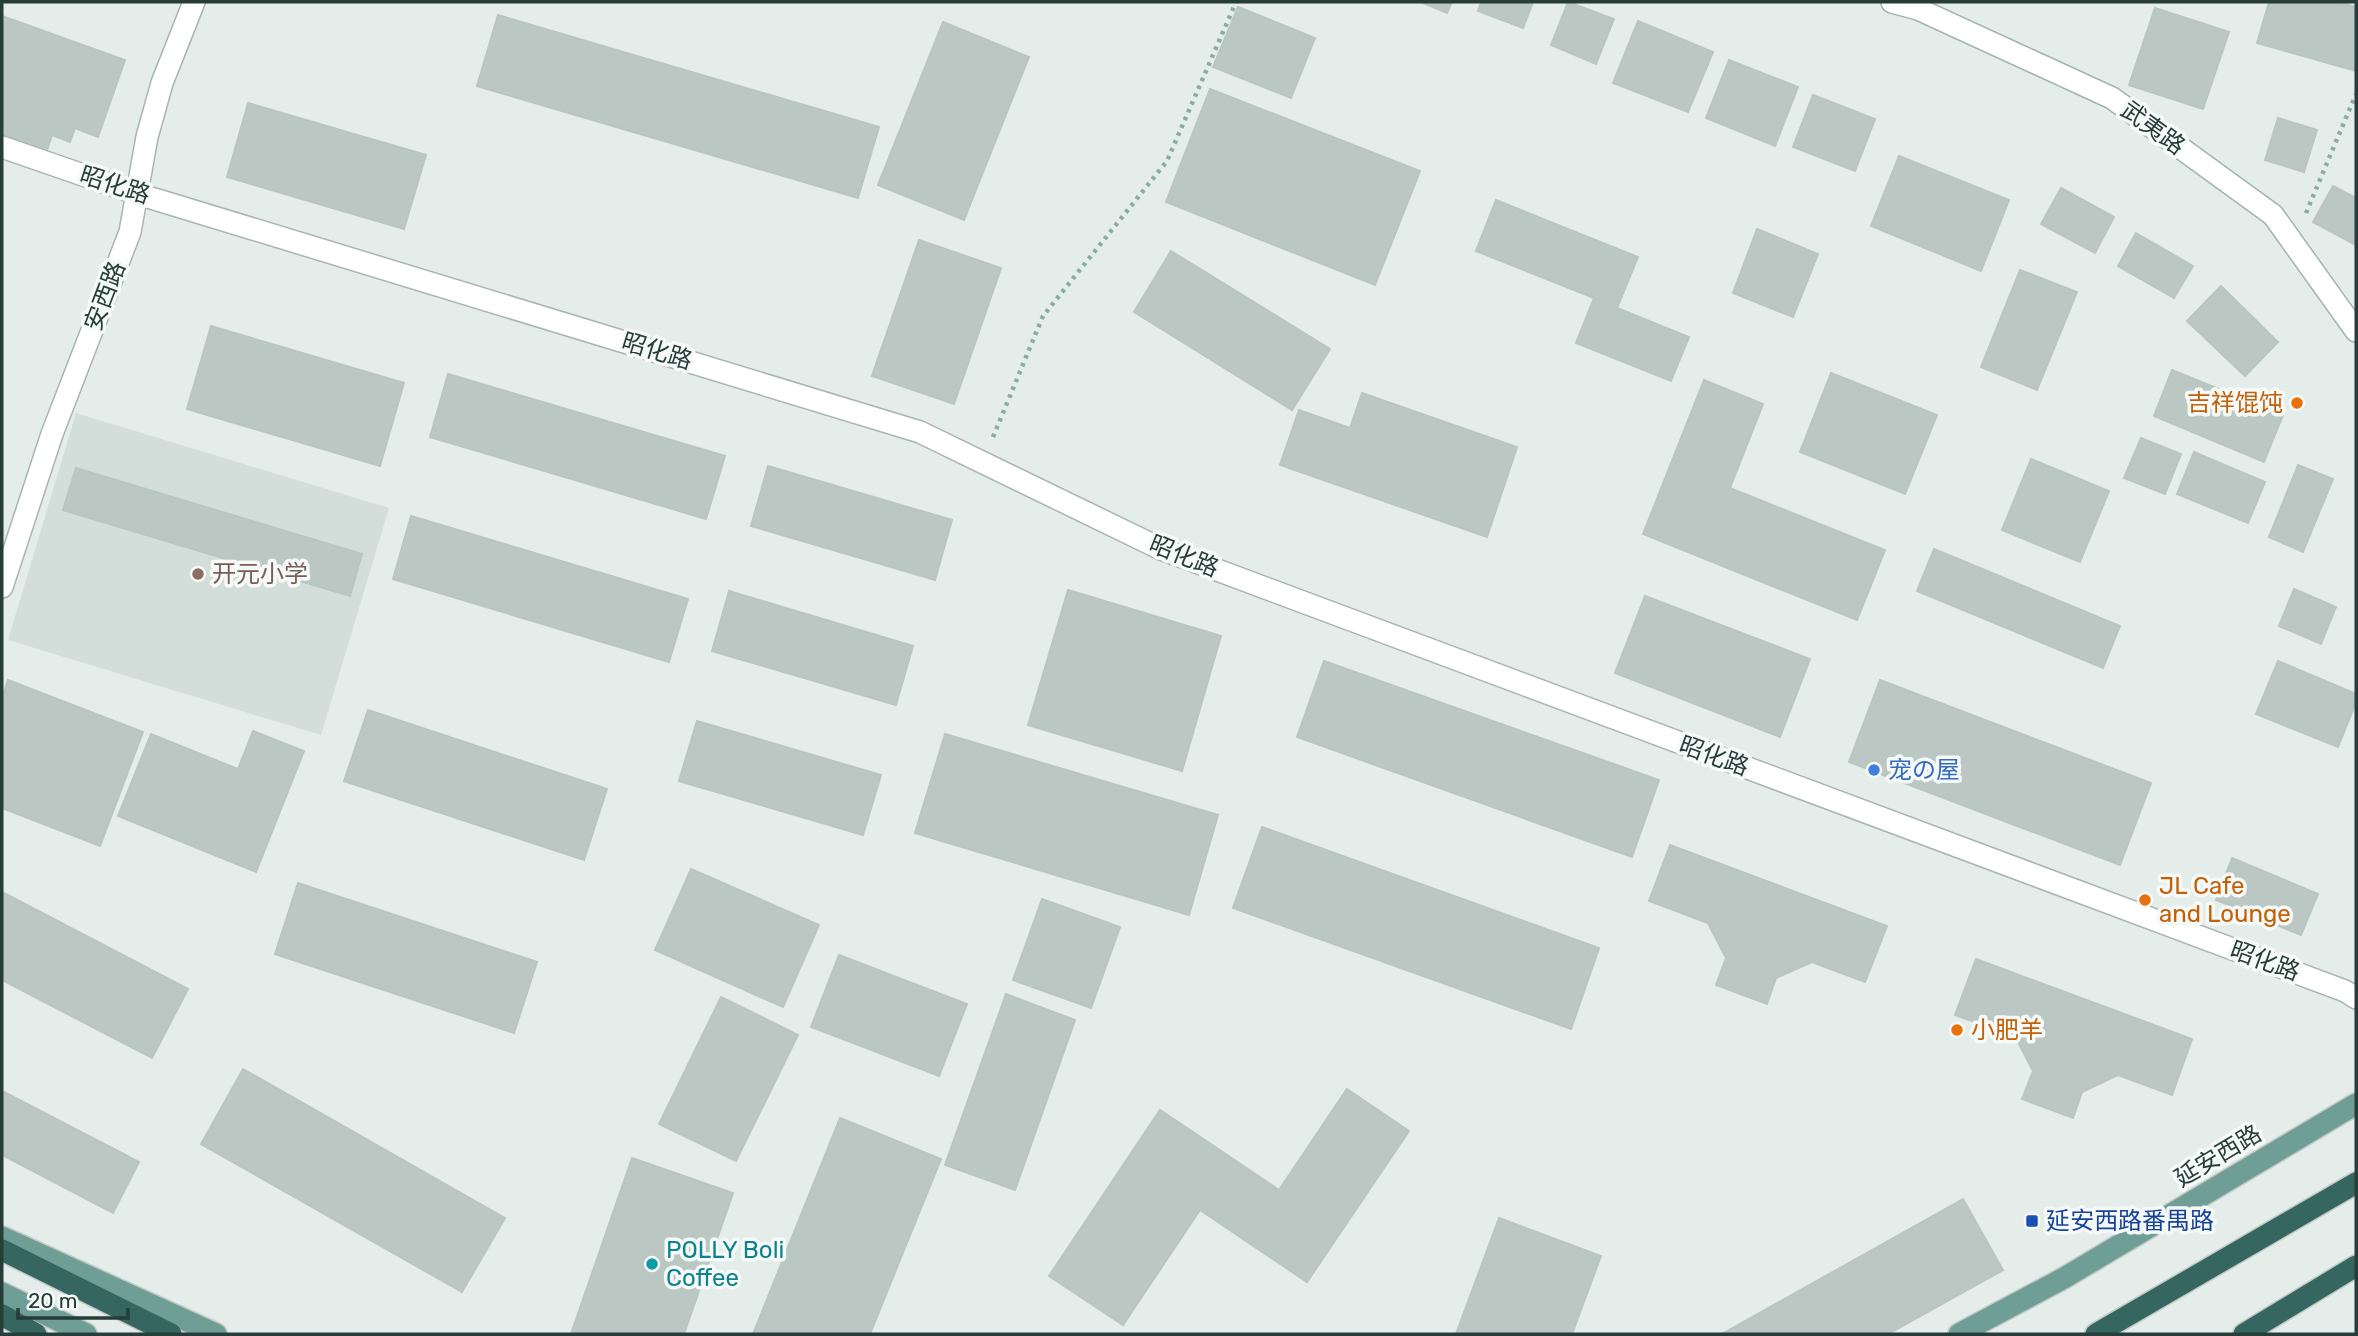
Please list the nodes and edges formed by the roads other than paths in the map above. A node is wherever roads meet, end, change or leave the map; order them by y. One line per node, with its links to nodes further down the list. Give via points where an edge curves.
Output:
1 (194, 2): 4 (street, 安西路, via 159,93)
2 (1892, 2): 5 (street, 武夷路, via 1918,9 2112,98 2273,215)
3 (2, 147): 4 (street, 昭化路)
4 (138, 194): 6 (street, 安西路, via 130,232 52,434); 7 (street, 昭化路, via 920,432 1161,549)
5 (2356, 331)
6 (2, 587)
7 (2356, 998)
8 (2356, 1104): 19 (main road, 延安西路, via 2064,1278)
9 (2356, 1183): 20 (highway)
10 (2, 1237): 18 (main road)
11 (2, 1250): 17 (highway)
12 (2356, 1266): 21 (highway)
13 (2, 1293): 16 (main road)
14 (2, 1315): 15 (highway)
15 (36, 1334)
16 (86, 1334)
17 (171, 1334)
18 (216, 1334)
19 (1959, 1334)
20 (2096, 1334)
21 (2244, 1334)

